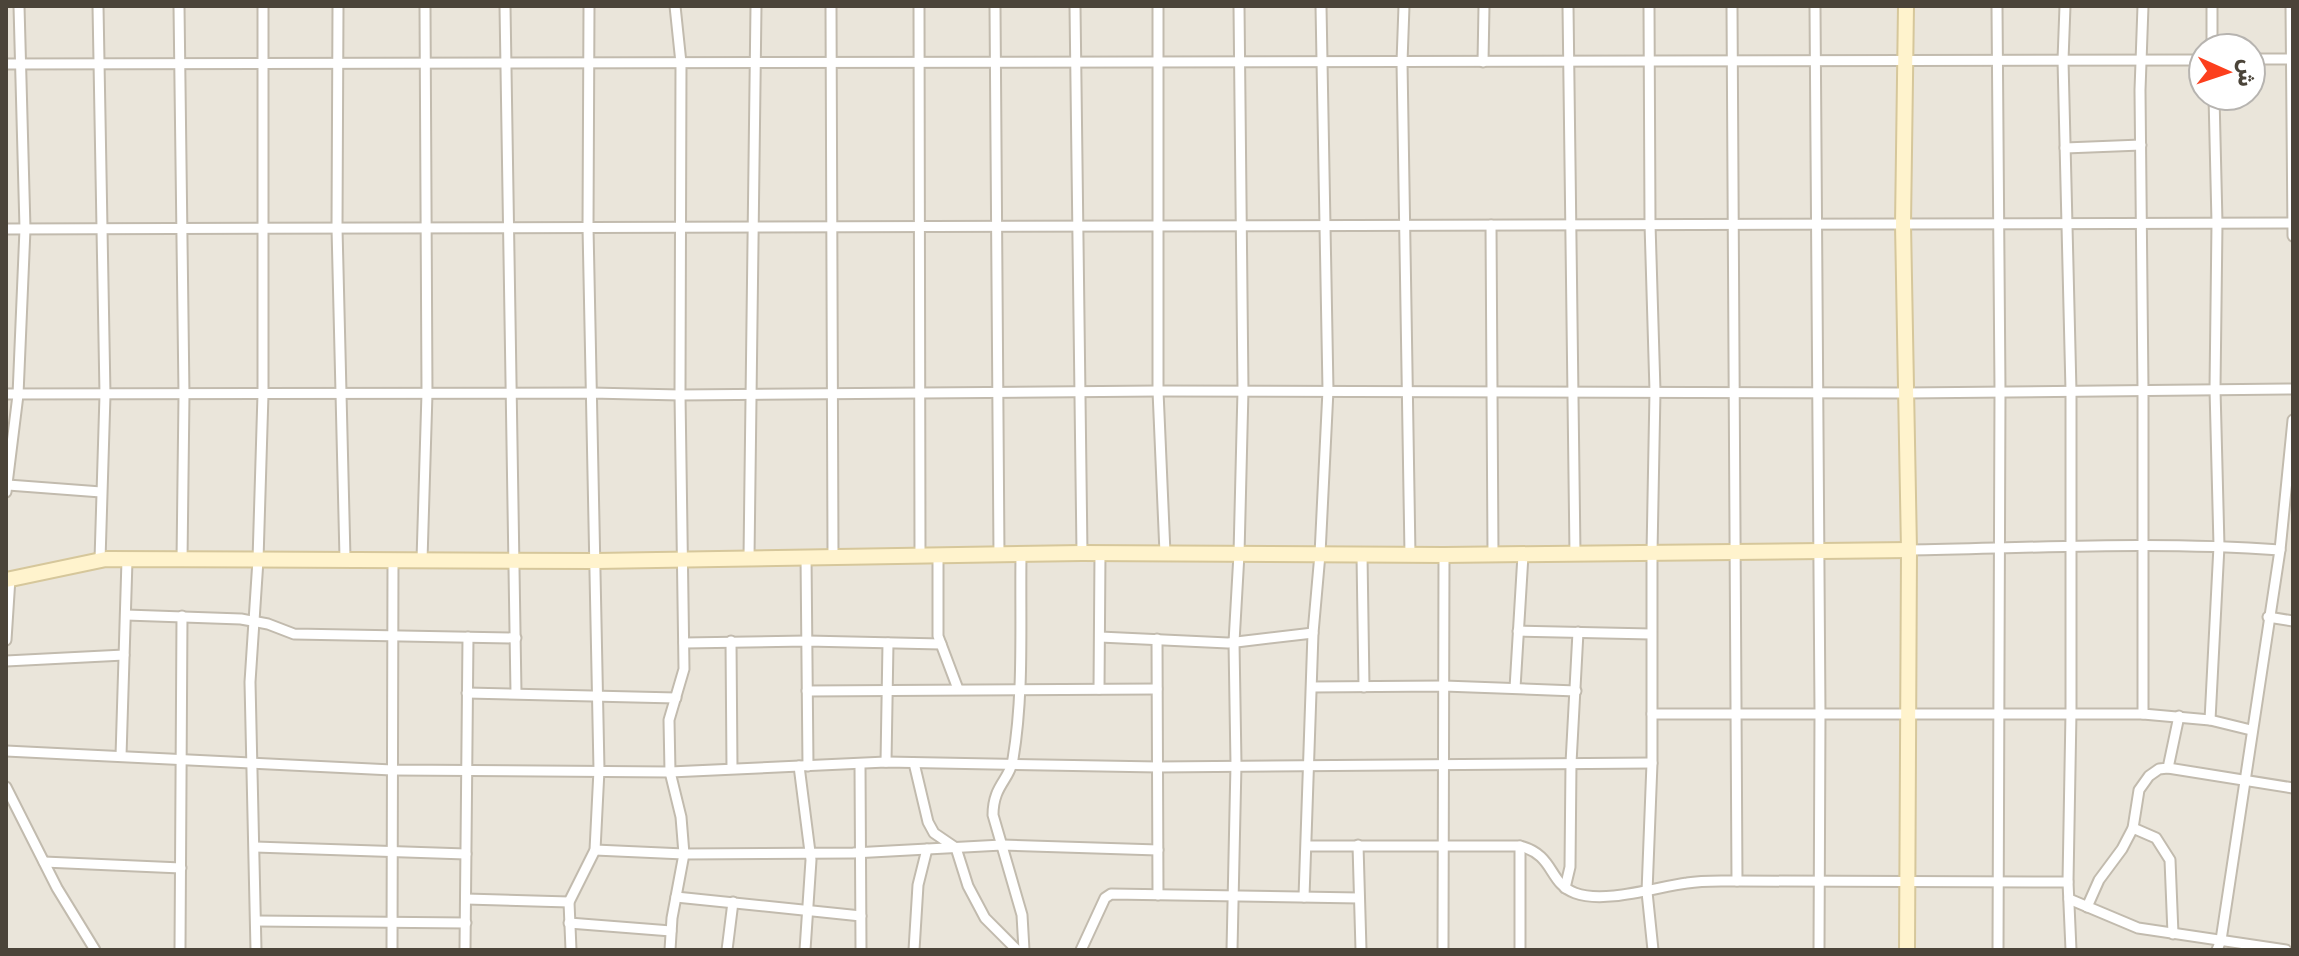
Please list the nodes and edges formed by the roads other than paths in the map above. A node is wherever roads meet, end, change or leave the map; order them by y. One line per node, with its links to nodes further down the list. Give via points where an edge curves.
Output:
1 (19, 6): 56 (street)
2 (98, 6): 57 (street)
3 (179, 6): 58 (street)
4 (263, 6): 59 (street)
5 (338, 6): 60 (street)
6 (425, 6): 50 (street)
7 (505, 6): 39 (street)
8 (589, 6): 61 (street)
9 (675, 6): 51 (street)
10 (756, 6): 52 (street)
11 (831, 6): 53 (street)
12 (919, 6): 54 (street)
13 (995, 6): 40 (street)
14 (1075, 6): 41 (street)
15 (1158, 6): 42 (street)
16 (1239, 6): 43 (street)
17 (1321, 6): 44 (street)
18 (1404, 6): 45 (street)
19 (1484, 6): 46 (street)
20 (1568, 6): 47 (street)
21 (1649, 6): 34 (street)
22 (1732, 6): 35 (street)
23 (1815, 6): 36 (street)
24 (1906, 6): 37 (street)
25 (1997, 6): 48 (street)
26 (2065, 6): 33 (street)
27 (2143, 6): 49 (street)
28 (2212, 6): 30 (street)
29 (2291, 6): 32 (street)
30 (2212, 32)
31 (2267, 59): 32 (street)
32 (2292, 59): 66 (street)
33 (2063, 60): 48 (street); 49 (street); 64 (street)
34 (1649, 61): 35 (street); 47 (street); 67 (street)
35 (1732, 61): 36 (street); 68 (street)
36 (1815, 61): 37 (street); 69 (street)
37 (1905, 61): 48 (street); 70 (street)
38 (2187, 61): 49 (street)
39 (506, 62): 50 (street); 61 (street); 83 (street)
40 (997, 62): 41 (street); 54 (street); 79 (street)
41 (1075, 62): 42 (street); 80 (street)
42 (1158, 62): 43 (street); 81 (street)
43 (1239, 62): 44 (street); 82 (street)
44 (1321, 62): 45 (street); 74 (street)
45 (1402, 62): 46 (street); 75 (street)
46 (1483, 62): 47 (street)
47 (1569, 62): 77 (street)
48 (1997, 62): 71 (street)
49 (2143, 62): 63 (street)
50 (425, 63): 60 (street); 89 (street)
51 (681, 63): 52 (street); 61 (street); 94 (street)
52 (756, 63): 53 (street); 85 (street)
53 (832, 63): 54 (street); 86 (street)
54 (919, 63): 78 (street)
55 (6, 64): 56 (street)
56 (20, 64): 57 (street); 91 (street)
57 (99, 64): 58 (street); 92 (street)
58 (179, 64): 59 (street); 93 (street)
59 (263, 64): 60 (street); 87 (street)
60 (338, 64): 88 (street)
61 (589, 64): 84 (street)
62 (2214, 112): 65 (street)
63 (2141, 145): 64 (street); 73 (street)
64 (2065, 148): 72 (street)
65 (2217, 223): 66 (street); 73 (street); 96 (street)
66 (2291, 223): 95 (street)
67 (1650, 224): 68 (street); 77 (street); 105 (street)
68 (1734, 224): 69 (street); 106 (street)
69 (1815, 224): 70 (street); 107 (street)
70 (1903, 224): 71 (street); 114 (street)
71 (1998, 224): 72 (street); 108 (street)
72 (2067, 224): 73 (street); 109 (street)
73 (2143, 224): 103 (street)
74 (1327, 225): 75 (street); 82 (street); 99 (street)
75 (1404, 225): 76 (street); 100 (street)
76 (1491, 225): 77 (street); 101 (street)
77 (1569, 225): 102 (street)
78 (920, 226): 79 (street); 86 (street); 120 (street)
79 (997, 226): 80 (street); 121 (street)
80 (1080, 226): 81 (street); 113 (street)
81 (1156, 226): 82 (street); 104 (street)
82 (1243, 226): 98 (street)
83 (508, 227): 84 (street); 89 (street); 111 (street)
84 (588, 227): 94 (street); 112 (street)
85 (754, 227): 86 (street); 94 (street); 118 (street)
86 (832, 227): 119 (street)
87 (264, 228): 88 (street); 93 (street); 116 (street)
88 (337, 228): 89 (street); 117 (street)
89 (428, 228): 110 (street)
90 (6, 229): 91 (street)
91 (25, 229): 92 (street); 122 (street)
92 (102, 229): 93 (street); 123 (street)
93 (182, 229): 124 (street)
94 (680, 229): 125 (street)
95 (2293, 236)
96 (2215, 389): 97 (street); 103 (street); 131 (street)
97 (2293, 389)
98 (1243, 390): 99 (street); 104 (street); 142 (street)
99 (1328, 390): 100 (street); 143 (street)
100 (1409, 390): 101 (street); 149 (street)
101 (1492, 390): 102 (street); 144 (street)
102 (1573, 390): 105 (street); 145 (street)
103 (2143, 390): 109 (street); 130 (street)
104 (1158, 391): 113 (street); 139 (street)
105 (1655, 391): 106 (street); 140 (street)
106 (1733, 391): 107 (street); 141 (street)
107 (1818, 391): 114 (street); 136 (street)
108 (2000, 391): 109 (street); 114 (street); 133 (street)
109 (2071, 391): 132 (street)
110 (427, 393): 111 (street); 117 (street); 162 (street)
111 (510, 393): 112 (street); 165 (street)
112 (591, 393): 125 (street); 166 (street)
113 (1081, 393): 121 (street); 137 (street)
114 (1906, 393): 134 (street)
115 (6, 394): 122 (street)
116 (263, 394): 117 (street); 124 (street); 161 (street)
117 (341, 394): 157 (street)
118 (751, 394): 119 (street); 125 (street); 156 (street)
119 (833, 394): 120 (street); 153 (street)
120 (921, 394): 121 (street); 146 (street)
121 (998, 394): 154 (street)
122 (18, 395): 123 (street); 127 (street)
123 (105, 395): 124 (street); 128 (street)
124 (184, 395): 164 (street)
125 (680, 395): 163 (street)
126 (2293, 420): 129 (street)
127 (7, 488): 128 (street)
128 (101, 492): 159 (street)
129 (2288, 516): 135 (street)
130 (2144, 545): 131 (street); 132 (street); 212 (street)
131 (2219, 546): 135 (street); 214 (street)
132 (2070, 547): 133 (street); 209 (street)
133 (1998, 549): 134 (street); 208 (street)
134 (1909, 550): 136 (street); 207 (street)
135 (2280, 550): 170 (street)
136 (1818, 551): 141 (street); 210 (street)
137 (1082, 553): 138 (street); 155 (street)
138 (1100, 553): 139 (street); 179 (street)
139 (1165, 553): 142 (street)
140 (1652, 553): 141 (street); 145 (street); 176 (street)
141 (1736, 553): 206 (street)
142 (1239, 554): 143 (street); 185 (street)
143 (1320, 554): 148 (street); 175 (street)
144 (1493, 554): 150 (street); 151 (street)
145 (1575, 554): 151 (street)
146 (920, 555): 147 (street); 153 (street)
147 (938, 555): 154 (street); 188 (street)
148 (1362, 555): 149 (street); 193 (street)
149 (1410, 555): 150 (street)
150 (1444, 555): 191 (street)
151 (1523, 555): 173 (street)
152 (806, 556): 153 (street); 156 (street); 184 (street)
153 (833, 556)
154 (999, 556): 155 (street)
155 (1021, 556): 196 (street)
156 (749, 557): 163 (street)
157 (345, 558): 158 (street); 161 (street)
158 (393, 559): 162 (street); 177 (street)
159 (100, 560): 160 (street); 167 (street)
160 (127, 560): 164 (street); 168 (street)
161 (258, 560): 164 (street); 171 (street)
162 (422, 560): 165 (street)
163 (683, 560): 166 (street); 186 (street)
164 (182, 561)
165 (514, 561): 166 (street); 180 (street)
166 (596, 561): 204 (street)
167 (8, 579): 182 (street)
168 (126, 615): 169 (street); 189 (street)
169 (182, 616): 171 (street); 218 (street)
170 (2268, 617): 172 (street); 215 (street)
171 (255, 621): 177 (street, via 294,634); 219 (street)
172 (2293, 621)
173 (1518, 631): 174 (street); 194 (street)
174 (1578, 632): 176 (street); 201 (street)
175 (1313, 633): 185 (street); 192 (street)
176 (1651, 634): 211 (street)
177 (393, 636): 178 (street); 233 (street)
178 (468, 637): 180 (street); 202 (street)
179 (1100, 637): 181 (street); 197 (street)
180 (516, 638): 203 (street)
181 (1157, 639): 185 (street); 198 (street)
182 (6, 640)
183 (731, 641): 184 (street); 186 (street); 231 (street)
184 (807, 641): 187 (street); 200 (street)
185 (1234, 642): 226 (street)
186 (684, 643): 205 (street)
187 (888, 643): 188 (street); 199 (street)
188 (941, 644): 195 (street)
189 (124, 655): 190 (street); 217 (street)
190 (6, 661)
191 (1444, 686): 193 (street); 194 (street); 227 (street)
192 (1312, 687): 193 (street); 229 (street)
193 (1364, 687)
194 (1515, 688): 201 (street)
195 (958, 689): 196 (street); 199 (street)
196 (1019, 689): 197 (street); 222 (street)
197 (1099, 689): 198 (street)
198 (1157, 689): 230 (street)
199 (887, 690): 200 (street); 220 (street)
200 (807, 691): 228 (street)
201 (1576, 691): 223 (street)
202 (467, 693): 203 (street); 234 (street)
203 (516, 693): 204 (street)
204 (598, 695): 205 (street); 235 (street)
205 (676, 698): 236 (street, via 669,720)
206 (1736, 712): 210 (street); 211 (street); 258 (street)
207 (1908, 712): 208 (street); 210 (street); 261 (street)
208 (1998, 712): 209 (street); 260 (street)
209 (2071, 712): 212 (street); 262 (street)
210 (1820, 713): 259 (street)
211 (1652, 714): 224 (street)
212 (2143, 714): 213 (street)
213 (2179, 716): 214 (street); 232 (street)
214 (2210, 720): 215 (street)
215 (2251, 730): 237 (street)
216 (6, 751): 217 (street)
217 (121, 756): 218 (street)
218 (182, 759): 219 (street); 257 (street)
219 (252, 762): 233 (street); 246 (street)
220 (886, 762): 221 (street); 225 (street)
221 (914, 763): 222 (street); 247 (street, via 928,822)
222 (1013, 763): 230 (street); 241 (street, via 993,806)
223 (1571, 763): 224 (street); 227 (street); 263 (street)
224 (1652, 763): 264 (street)
225 (860, 764): 228 (street); 253 (street)
226 (1236, 764): 229 (street); 230 (street); 267 (street)
227 (1444, 764): 229 (street); 244 (street)
228 (804, 766): 231 (street); 252 (street)
229 (1307, 766): 243 (street)
230 (1158, 767): 250 (street)
231 (732, 768): 236 (street)
232 (2168, 768): 237 (street); 240 (street, via 2149,776 2139,790)
233 (392, 770): 234 (street); 251 (street)
234 (466, 770): 235 (street); 254 (street)
235 (599, 770): 236 (street); 249 (street)
236 (670, 772): 255 (street)
237 (2244, 780): 239 (street); 283 (street)
238 (6, 787): 256 (street)
239 (2293, 788)
240 (2133, 828): 274 (street); 282 (street, via 2156,838 2170,860)
241 (1002, 845): 247 (street); 250 (street); 296 (street, via 1022,915)
242 (1358, 845): 243 (street); 244 (street); 269 (street)
243 (1307, 846): 268 (street)
244 (1444, 846): 245 (street); 300 (street)
245 (1520, 846): 263 (street, via 1544,858); 301 (street)
246 (255, 847): 251 (street); 277 (street)
247 (956, 848): 248 (street); 295 (street, via 985,918)
248 (927, 849): 253 (street); 294 (street, via 918,885)
249 (595, 850): 255 (street); 272 (street)
250 (1158, 850): 265 (street)
251 (392, 851): 254 (street); 278 (street)
252 (810, 853): 253 (street); 255 (street); 275 (street)
253 (860, 853): 276 (street)
254 (466, 854): 270 (street)
255 (684, 854): 266 (street)
256 (44, 862): 257 (street); 284 (street)
257 (181, 868): 285 (street)
258 (1737, 881): 259 (street); 264 (street, via 1688,882)
259 (1819, 881): 261 (street); 303 (street)
260 (1998, 881): 261 (street); 262 (street); 305 (street)
261 (1907, 882): 304 (street)
262 (2068, 882): 271 (street)
263 (1565, 888): 264 (street, via 1584,895)
264 (1647, 892): 302 (street)
265 (1158, 895): 267 (street); 297 (street, via 1107,895)
266 (676, 897): 273 (street); 281 (street)
267 (1233, 897): 268 (street); 298 (street)
268 (1304, 897): 269 (street)
269 (1359, 898): 299 (street)
270 (466, 899): 272 (street); 279 (street)
271 (2069, 899): 274 (street); 306 (street)
272 (569, 902): 280 (street)
273 (733, 902): 275 (street); 291 (street)
274 (2087, 907): 282 (street, via 2125,924)
275 (809, 910): 276 (street); 292 (street)
276 (861, 916): 293 (street)
277 (256, 921): 278 (street); 286 (street)
278 (391, 923): 279 (street); 287 (street)
279 (466, 923): 288 (street)
280 (569, 923): 281 (street); 289 (street)
281 (671, 931): 290 (street)
282 (2173, 934): 283 (street)
283 (2219, 945): 307 (street)
284 (95, 950)
285 (180, 950)
286 (256, 950)
287 (392, 950)
288 (465, 950)
289 (571, 950)
290 (670, 950)
291 (727, 950)
292 (805, 950)
293 (861, 950)
294 (914, 950)
295 (1017, 950)
296 (1024, 950)
297 (1081, 950)
298 (1232, 950)
299 (1361, 950)
300 (1443, 950)
301 (1520, 950)
302 (1653, 950)
303 (1819, 950)
304 (1907, 950)
305 (1998, 950)
306 (2071, 950)
307 (2286, 950)

